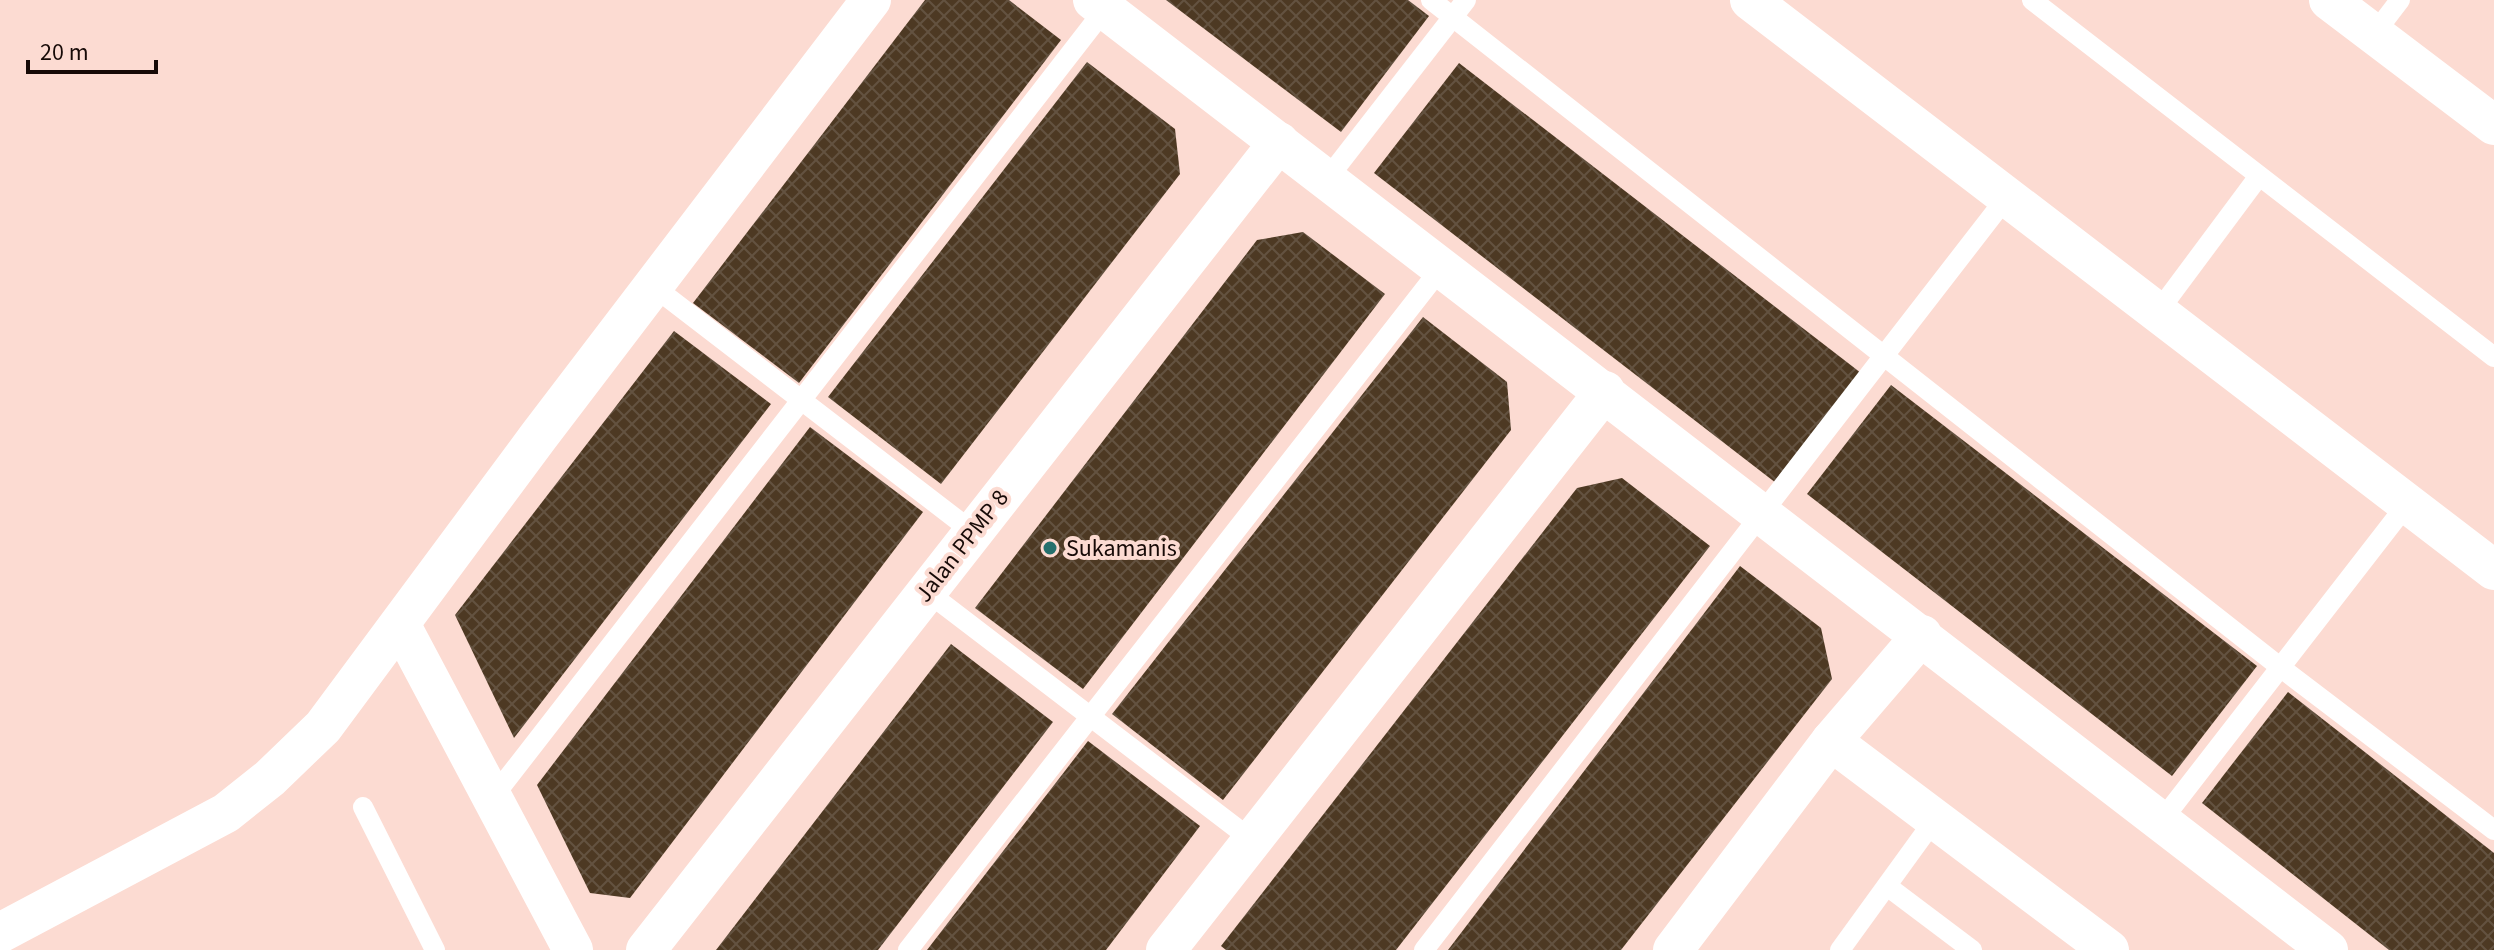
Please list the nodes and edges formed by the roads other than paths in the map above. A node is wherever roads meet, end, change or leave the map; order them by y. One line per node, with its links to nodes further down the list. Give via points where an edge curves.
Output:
1 (871, 0): 17 (street)
2 (1431, 0): 9 (lane)
3 (1466, 0): 9 (lane)
4 (1750, 0): 15 (street)
5 (2032, 0): 13 (lane)
6 (2329, 0): 10 (street)
7 (2400, 0): 10 (lane)
8 (1099, 4): 12 (street); 22 (lane)
9 (1453, 17): 14 (lane); 19 (lane)
10 (2374, 34): 11 (street)
11 (2494, 125)
12 (1279, 142): 14 (street); 25 (street, Jalan PPMP 8)
13 (2259, 176): 18 (lane); 20 (lane)
14 (1327, 179): 16 (street)
15 (2006, 198): 18 (street); 19 (lane)
16 (1442, 267): 21 (street); 31 (lane)
17 (653, 286): 22 (lane); 28 (street)
18 (2157, 313): 23 (street)
19 (1885, 354): 24 (lane); 30 (lane)
20 (2494, 357)
21 (1605, 391): 24 (street); 38 (street)
22 (801, 401): 25 (lane); 33 (lane)
23 (2407, 504): 26 (street); 30 (lane)
24 (1763, 513): 29 (street); 46 (lane)
25 (973, 532): 27 (street, Jalan PPMP 8)
26 (2494, 570)
27 (926, 591): 31 (lane); 44 (street, Jalan PPMP 8)
28 (400, 624): 33 (street); 40 (street, via 323,727 226,813)
29 (1922, 635): 32 (street); 36 (street)
30 (2280, 667): 36 (lane); 37 (lane)
31 (1091, 717): 38 (lane); 45 (lane)
32 (1831, 741): 35 (street); 47 (street)
33 (493, 797): 43 (street)
34 (363, 807): 42 (lane)
35 (1935, 819): 39 (lane); 50 (street)
36 (2162, 820): 51 (street)
37 (2494, 830)
38 (1252, 840): 41 (street)
39 (1887, 886): 48 (lane); 49 (lane)
40 (3, 938)
41 (1179, 945)
42 (435, 950)
43 (573, 950)
44 (646, 950)
45 (908, 950)
46 (1424, 950)
47 (1673, 950)
48 (1840, 950)
49 (1972, 950)
50 (2109, 950)
51 (2328, 950)

